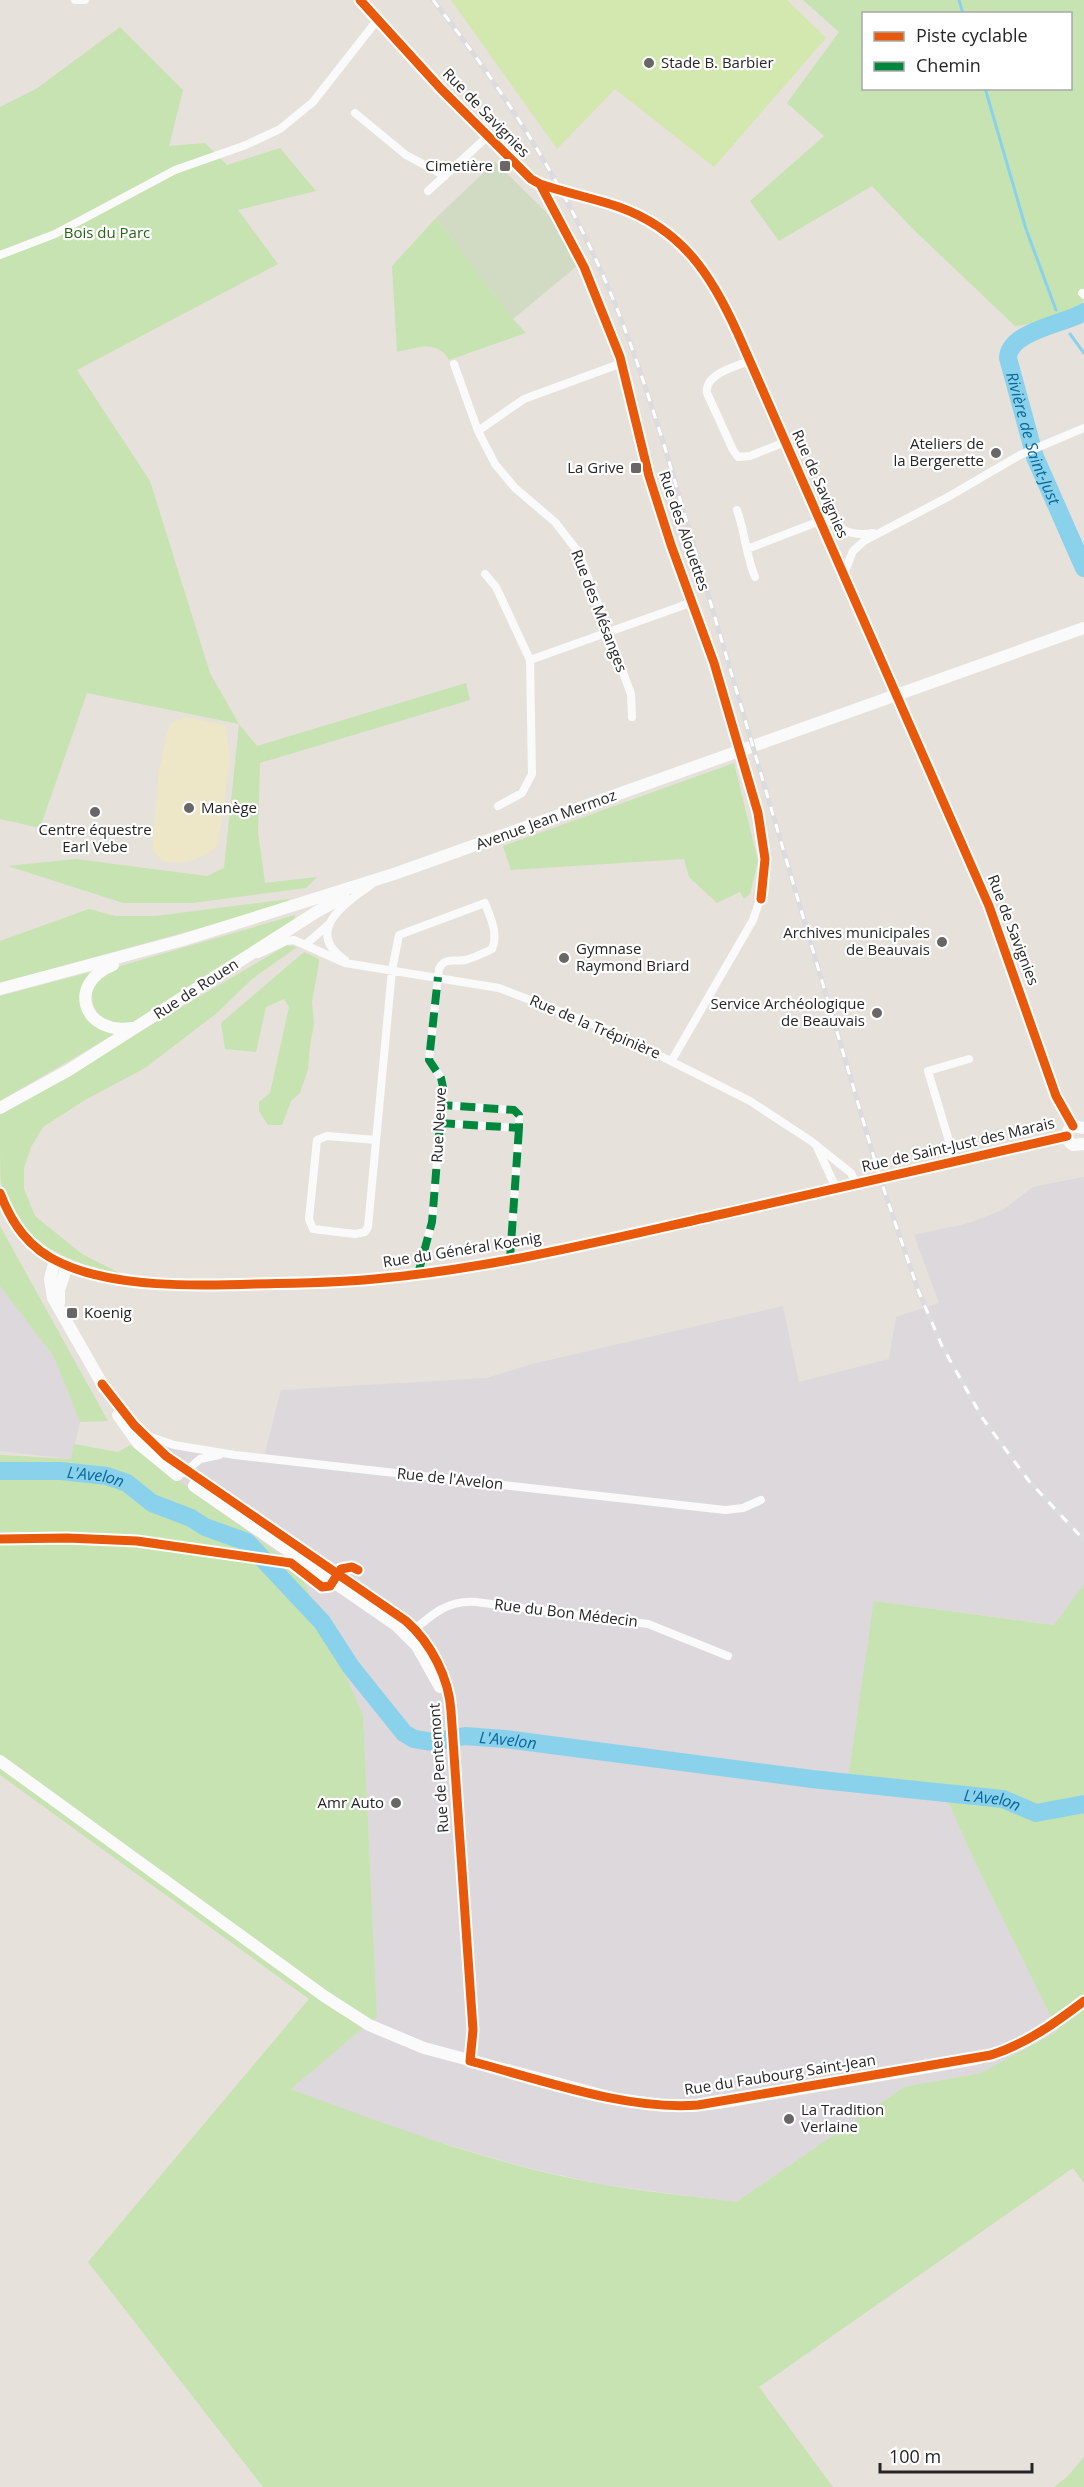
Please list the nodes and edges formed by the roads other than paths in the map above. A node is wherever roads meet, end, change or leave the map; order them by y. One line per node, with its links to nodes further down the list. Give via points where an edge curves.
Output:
1 (75, 0): 2 (street)
2 (85, 0)
3 (360, 0): 4 (street, Rue de Savignies)
4 (378, 19): 6 (street, Rue de Savignies); 10 (street, via 313,102 280,129 175,170 55,234)
5 (355, 113): 7 (street, via 406,155)
6 (488, 136): 7 (street); 8 (street, Rue de Savignies)
7 (445, 176): 9 (street)
8 (540, 184): 11 (street, Rue de Savignies, via 619,207 675,238 713,282); 12 (street, Rue des Alouettes, via 589,277)
9 (428, 191)
10 (3, 254)
11 (749, 362): 16 (street, Rue de Savignies); 16 (street, via 711,378 707,393 738,457 745,458)
12 (622, 363): 15 (street, via 524,399); 25 (street, Rue des Alouettes, via 648,476)
13 (454, 364): 15 (street, Rue des Mésanges)
14 (1084, 428): 20 (street, via 1026,452)
15 (478, 431): 27 (street, Rue des Mésanges, via 502,473 555,522 574,546)
16 (785, 442): 17 (street, Rue de Savignies)
17 (812, 504): 19 (street, Rue de Savignies); 20 (street, via 849,534)
18 (737, 510): 21 (street)
19 (820, 521): 21 (street); 23 (street, Rue de Savignies)
20 (888, 529): 23 (street, via 857,546)
21 (747, 549): 24 (street)
22 (485, 574): 28 (street, via 496,587)
23 (844, 574): 48 (street, Rue de Savignies, via 993,915 1056,1096)
24 (755, 577)
25 (693, 602): 27 (street); 43 (street, Rue des Alouettes, via 748,777 763,836 765,870 761,899 748,930)
26 (1084, 628): 31 (street, Avenue Jean Mermoz)
27 (609, 632): 28 (street); 29 (street, Rue des Mésanges, via 631,694)
28 (530, 660): 30 (street, via 532,774 522,793)
29 (632, 717)
30 (498, 806)
31 (394, 874): 32 (street, Rue de Rouen); 35 (street, Avenue Jean Mermoz)
32 (375, 882): 33 (street, via 338,908); 36 (street, Rue de Rouen, via 318,911)
33 (328, 925): 34 (street); 37 (street, via 332,946)
34 (305, 945): 36 (street, Rue de la Trépinière, via 286,941); 37 (street, Rue de la Trépinière)
35 (150, 950): 40 (street, Avenue Jean Mermoz); 41 (street, via 99,972 91,979 86,993 88,1011 99,1024 116,1029)
36 (236, 963): 41 (street, Rue de Rouen)
37 (354, 964): 38 (street, Rue de la Trépinière)
38 (392, 970): 39 (street, Rue de la Trépinière); 39 (street, via 400,933 485,903 493,927 493,947 464,960 443,963); 49 (street)
39 (438, 977): 43 (street, Rue de la Trépinière, via 509,991 611,1030); 44 (street, Rue Neuve, via 429,1060 442,1082)
40 (0, 989)
41 (137, 1027): 45 (street, Rue de Rouen)
42 (969, 1059): 52 (street, via 928,1071)
43 (672, 1060): 51 (street, Rue de la Trépinière, via 742,1096)
44 (441, 1105): 46 (street, Rue Neuve); 47 (street, via 514,1110 519,1115)
45 (0, 1108)
46 (440, 1123): 47 (street); 61 (street, Rue Neuve, via 432,1222)
47 (519, 1128): 58 (street)
48 (1075, 1130): 50 (street, Rue de Saint-Just des Marais, via 1072,1145); 52 (street, Rue de Saint-Just des Marais)
49 (376, 1140): 49 (street, via 327,1136 317,1140 309,1219 313,1229 355,1234 366,1229)
50 (1084, 1144)
51 (815, 1145): 53 (street, Rue de la Trépinière, via 848,1170); 54 (street)
52 (955, 1161): 53 (street, Rue de Saint-Just des Marais)
53 (856, 1184): 54 (street, Rue du Général Koenig)
54 (836, 1188): 58 (street, Rue du Général Koenig)
55 (0, 1193): 57 (street, via 14,1223)
56 (0, 1212): 57 (street)
57 (31, 1245): 59 (street)
58 (510, 1259): 61 (street, Rue du Général Koenig)
59 (55, 1260): 60 (street); 62 (street, Rue de Pentemont, via 51,1287)
60 (67, 1266): 61 (street, Rue du Général Koenig, via 121,1279 186,1285 356,1281); 62 (street, Rue de Pentemont, via 58,1293)
61 (418, 1274)
62 (62, 1310): 63 (street, Rue de Pentemont)
63 (102, 1384): 64 (street, Rue de Pentemont); 67 (street, Rue de Pentemont, via 133,1438 149,1454)
64 (140, 1431): 65 (street, Rue de l'Avelon, via 163,1442); 67 (street, Rue de Pentemont)
65 (196, 1449): 66 (street, Rue de l'Avelon); 67 (street, via 185,1454)
66 (235, 1455): 67 (street, via 204,1457); 68 (street, Rue de l'Avelon, via 725,1510)
67 (181, 1471): 69 (street, Rue de Pentemont)
68 (761, 1500)
69 (411, 1633): 70 (street, Rue du Bon Médecin, via 447,1605 476,1602 648,1624); 73 (street, Rue de Pentemont, via 441,1689 451,1728 473,2030)
70 (728, 1656)
71 (0, 1761): 73 (street, Rue du Faubourg Saint-Jean, via 359,2019 415,2045)
72 (1084, 2001): 73 (street, Rue du Faubourg Saint-Jean, via 1039,2034 991,2055 708,2104 634,2102)
73 (470, 2061)

